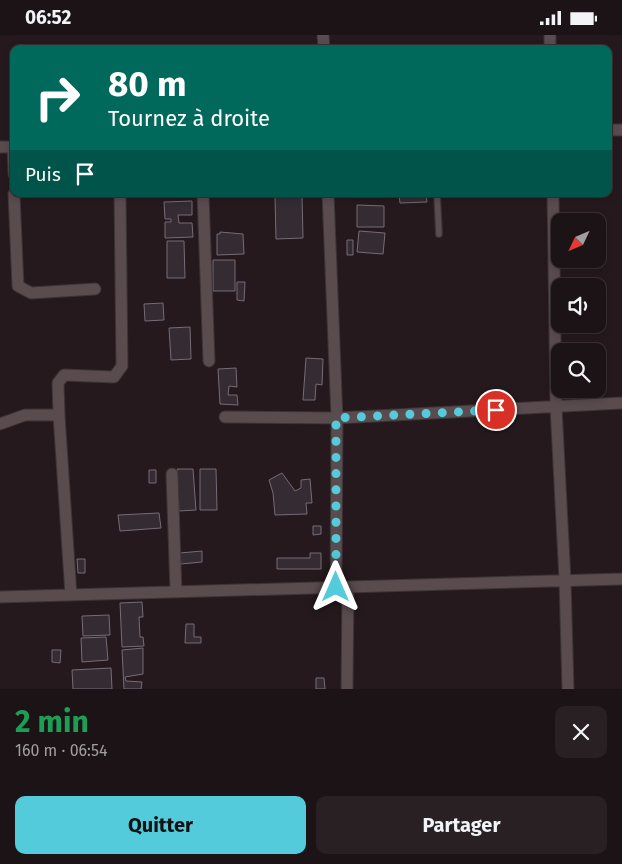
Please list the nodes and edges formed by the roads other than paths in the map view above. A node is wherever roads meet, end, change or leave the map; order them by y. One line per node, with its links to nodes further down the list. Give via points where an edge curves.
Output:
1 (14, 197): 8 (street, via 18,286 31,293)
2 (120, 197): 12 (street, via 122,366 114,377 64,375 58,383)
3 (203, 197): 9 (street)
4 (328, 197): 14 (street)
5 (437, 197): 7 (lane)
6 (553, 197): 11 (street)
7 (439, 234)
8 (95, 289)
9 (209, 361)
10 (622, 403): 11 (street)
11 (556, 407): 14 (street); 18 (street)
12 (60, 415): 15 (street, via 25,415); 21 (street)
13 (225, 417): 14 (street)
14 (336, 418): 19 (street)
15 (0, 424)
16 (172, 474): 20 (street)
17 (622, 579): 18 (street)
18 (565, 580): 19 (street); 24 (street)
19 (342, 587): 20 (street); 23 (street)
20 (176, 592): 21 (street)
21 (71, 595): 22 (street)
22 (0, 597)
23 (347, 689)
24 (568, 689)

